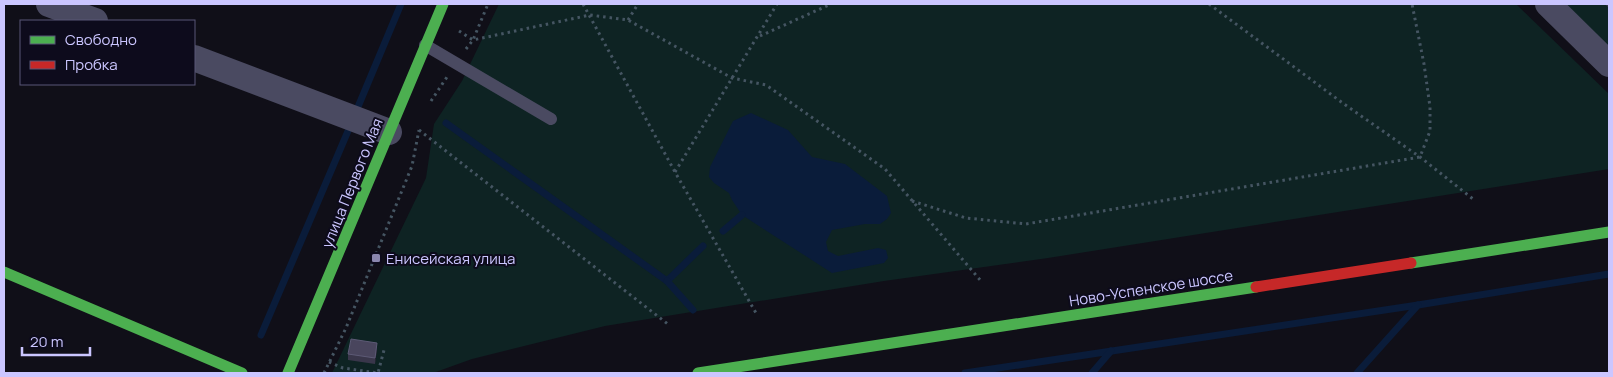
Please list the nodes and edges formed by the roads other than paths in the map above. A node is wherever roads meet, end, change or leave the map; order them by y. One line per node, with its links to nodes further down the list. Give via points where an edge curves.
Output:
1 (49, 4): 4 (street)
2 (443, 4): 5 (street, улица Первого Мая)
3 (1548, 4): 7 (street)
4 (93, 20)
5 (426, 46): 8 (lane); 9 (street, улица Первого Мая)
6 (195, 58): 9 (street)
7 (1609, 64)
8 (551, 119)
9 (389, 132): 13 (street, улица Первого Мая)
10 (1609, 232): 14 (street, Ново-Успенское шоссе)
11 (4, 272): 12 (street)
12 (242, 373)
13 (288, 373)
14 (698, 373)

